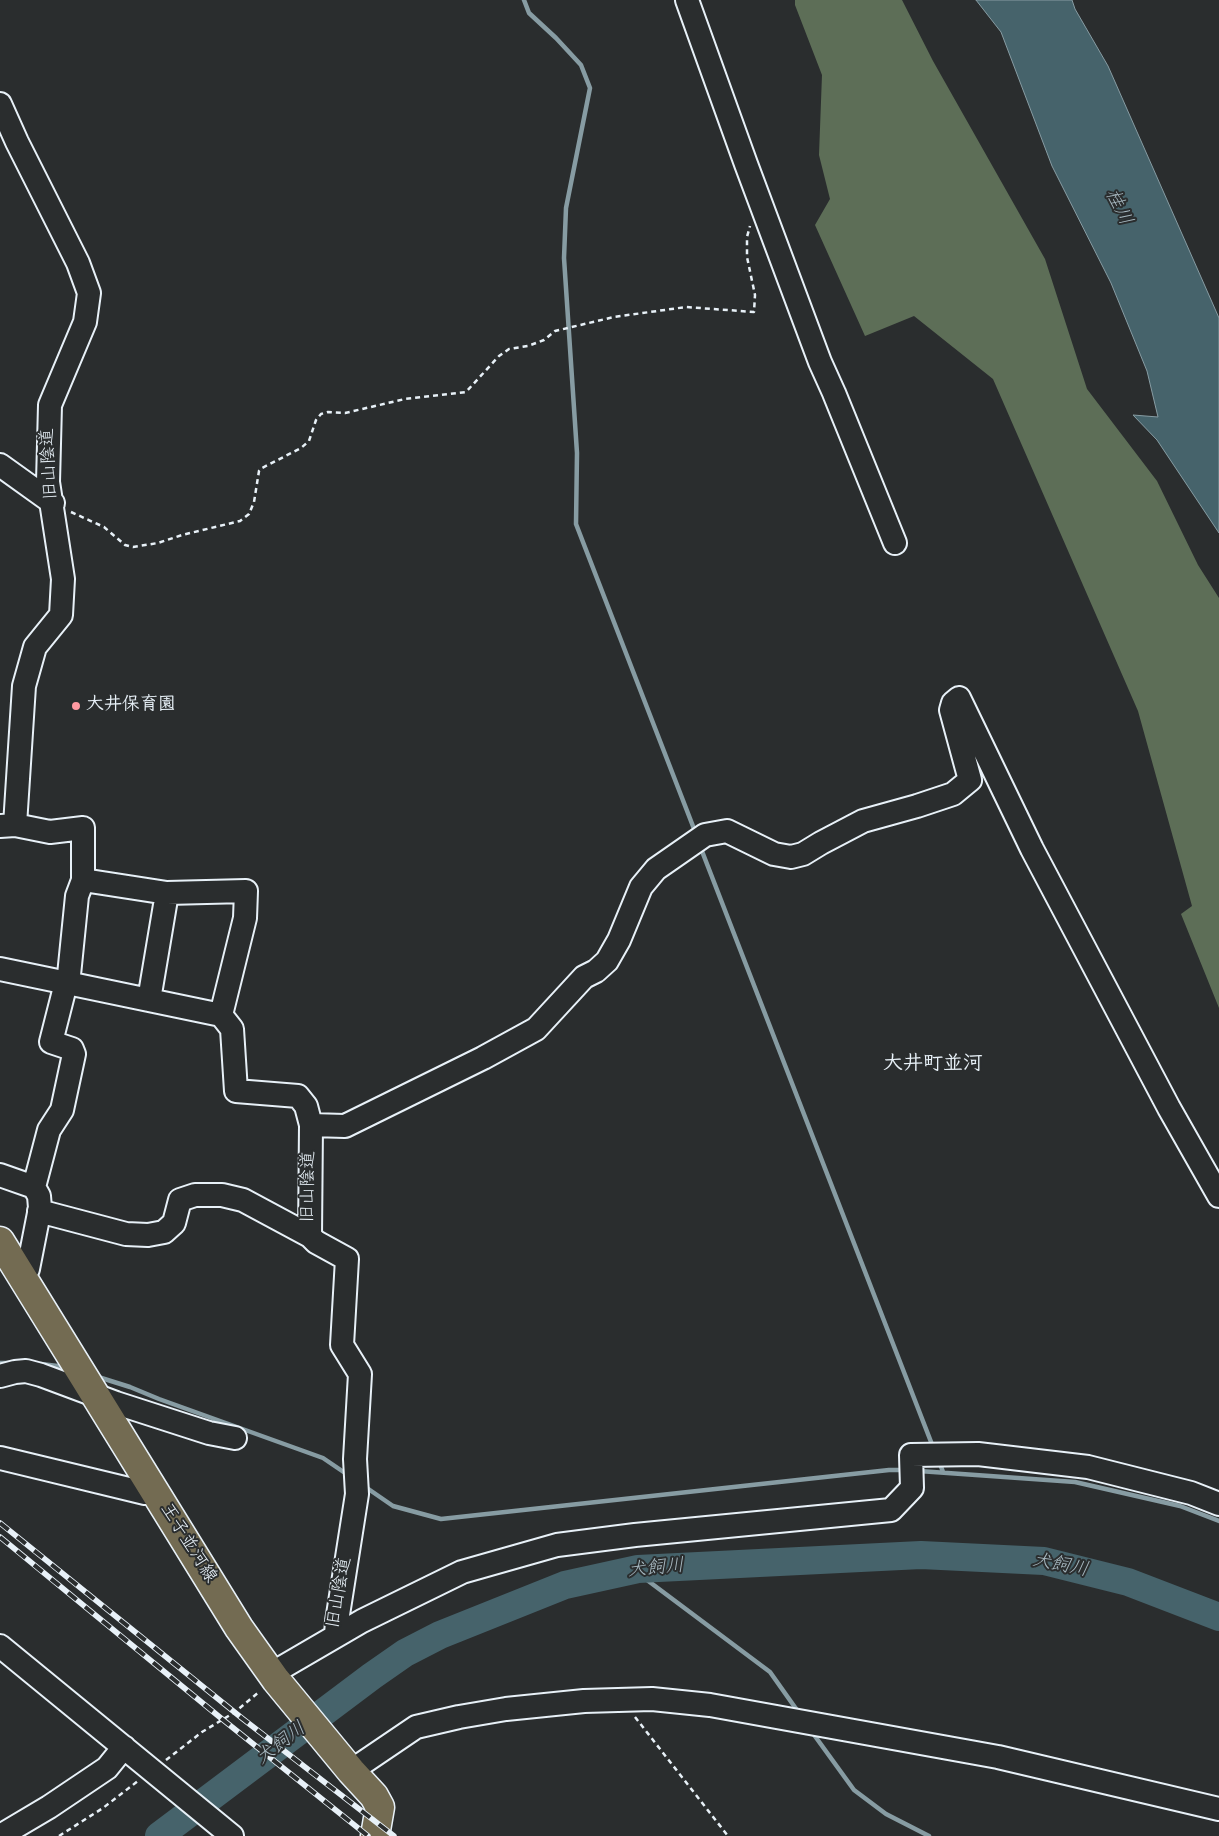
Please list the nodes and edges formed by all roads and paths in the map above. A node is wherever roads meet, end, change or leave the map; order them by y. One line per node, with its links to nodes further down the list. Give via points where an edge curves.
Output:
1 (688, 0): 4 (street)
2 (0, 104): 3 (street, 旧山陰道)
3 (9, 145): 6 (street, 旧山陰道, via 78,263 89,293 85,322 50,405 48,482)
4 (765, 215): 6 (path, via 752,224 747,237 747,256 755,295 754,312 686,307 614,317 555,331 544,340 528,346 509,348 466,392 404,399 345,413 321,414 301,448 259,471 254,502 249,514 240,521 158,544 132,547 104,527); 7 (street, via 820,362)
5 (0, 465): 6 (street)
6 (52, 503): 8 (street, 旧山陰道, via 63,579 61,615 36,647 24,686)
7 (895, 543)
8 (9, 777): 9 (street, 旧山陰道)
9 (8, 825): 10 (street, via 50,832 83,828)
10 (83, 880): 11 (street); 13 (street, via 76,896)
11 (167, 893): 14 (street); 15 (street, via 246,891 246,918)
12 (0, 969): 13 (street)
13 (66, 982): 14 (street); 18 (street, via 51,1042 72,1049 74,1054 62,1110 49,1130)
14 (149, 1000): 15 (street)
15 (220, 1015): 16 (street, 旧山陰道, via 232,1028 236,1091 298,1096 306,1106)
16 (311, 1125): 19 (street, via 345,1126 536,1029 584,977 607,961 641,887 656,869 705,835 727,831 774,854 791,857 804,854 863,821 953,794 970,780 951,710 953,702 959,698 1055,893); 21 (street, 旧山陰道)
17 (0, 1175): 18 (street)
18 (34, 1186): 20 (street, via 39,1196)
19 (1219, 1196)
20 (39, 1211): 21 (street, via 126,1234 148,1235 164,1232 174,1223 180,1200 195,1195 222,1195 243,1200); 23 (street, via 28,1269)
21 (310, 1236): 30 (street, 旧山陰道, via 347,1259 342,1345 360,1374 355,1459 357,1494)
22 (0, 1241): 23 (main road, 王子並河線)
23 (22, 1278): 25 (main road, 王子並河線)
24 (0, 1376): 25 (street, via 26,1371)
25 (92, 1392): 26 (street, via 210,1433); 28 (main road, 王子並河線)
26 (235, 1438)
27 (0, 1458): 28 (street, via 145,1493)
28 (154, 1492): 32 (main road, 王子並河線)
29 (1219, 1504): 30 (street, via 1191,1493 1088,1467 978,1454 911,1455 912,1488 891,1510 635,1535 557,1546 462,1572)
30 (336, 1635): 32 (street, 旧山陰道)
31 (0, 1646): 34 (street)
32 (273, 1677): 35 (main road, 王子並河線)
33 (632, 1713): 40 (path)
34 (124, 1747): 37 (street, via 107,1768); 38 (street)
35 (347, 1767): 36 (street, via 416,1726 506,1710 584,1701 652,1699 710,1705 998,1757); 39 (main road, 王子並河線, via 380,1807)
36 (1219, 1809)
37 (0, 1836)
38 (232, 1836)
39 (375, 1836)
40 (728, 1836)

